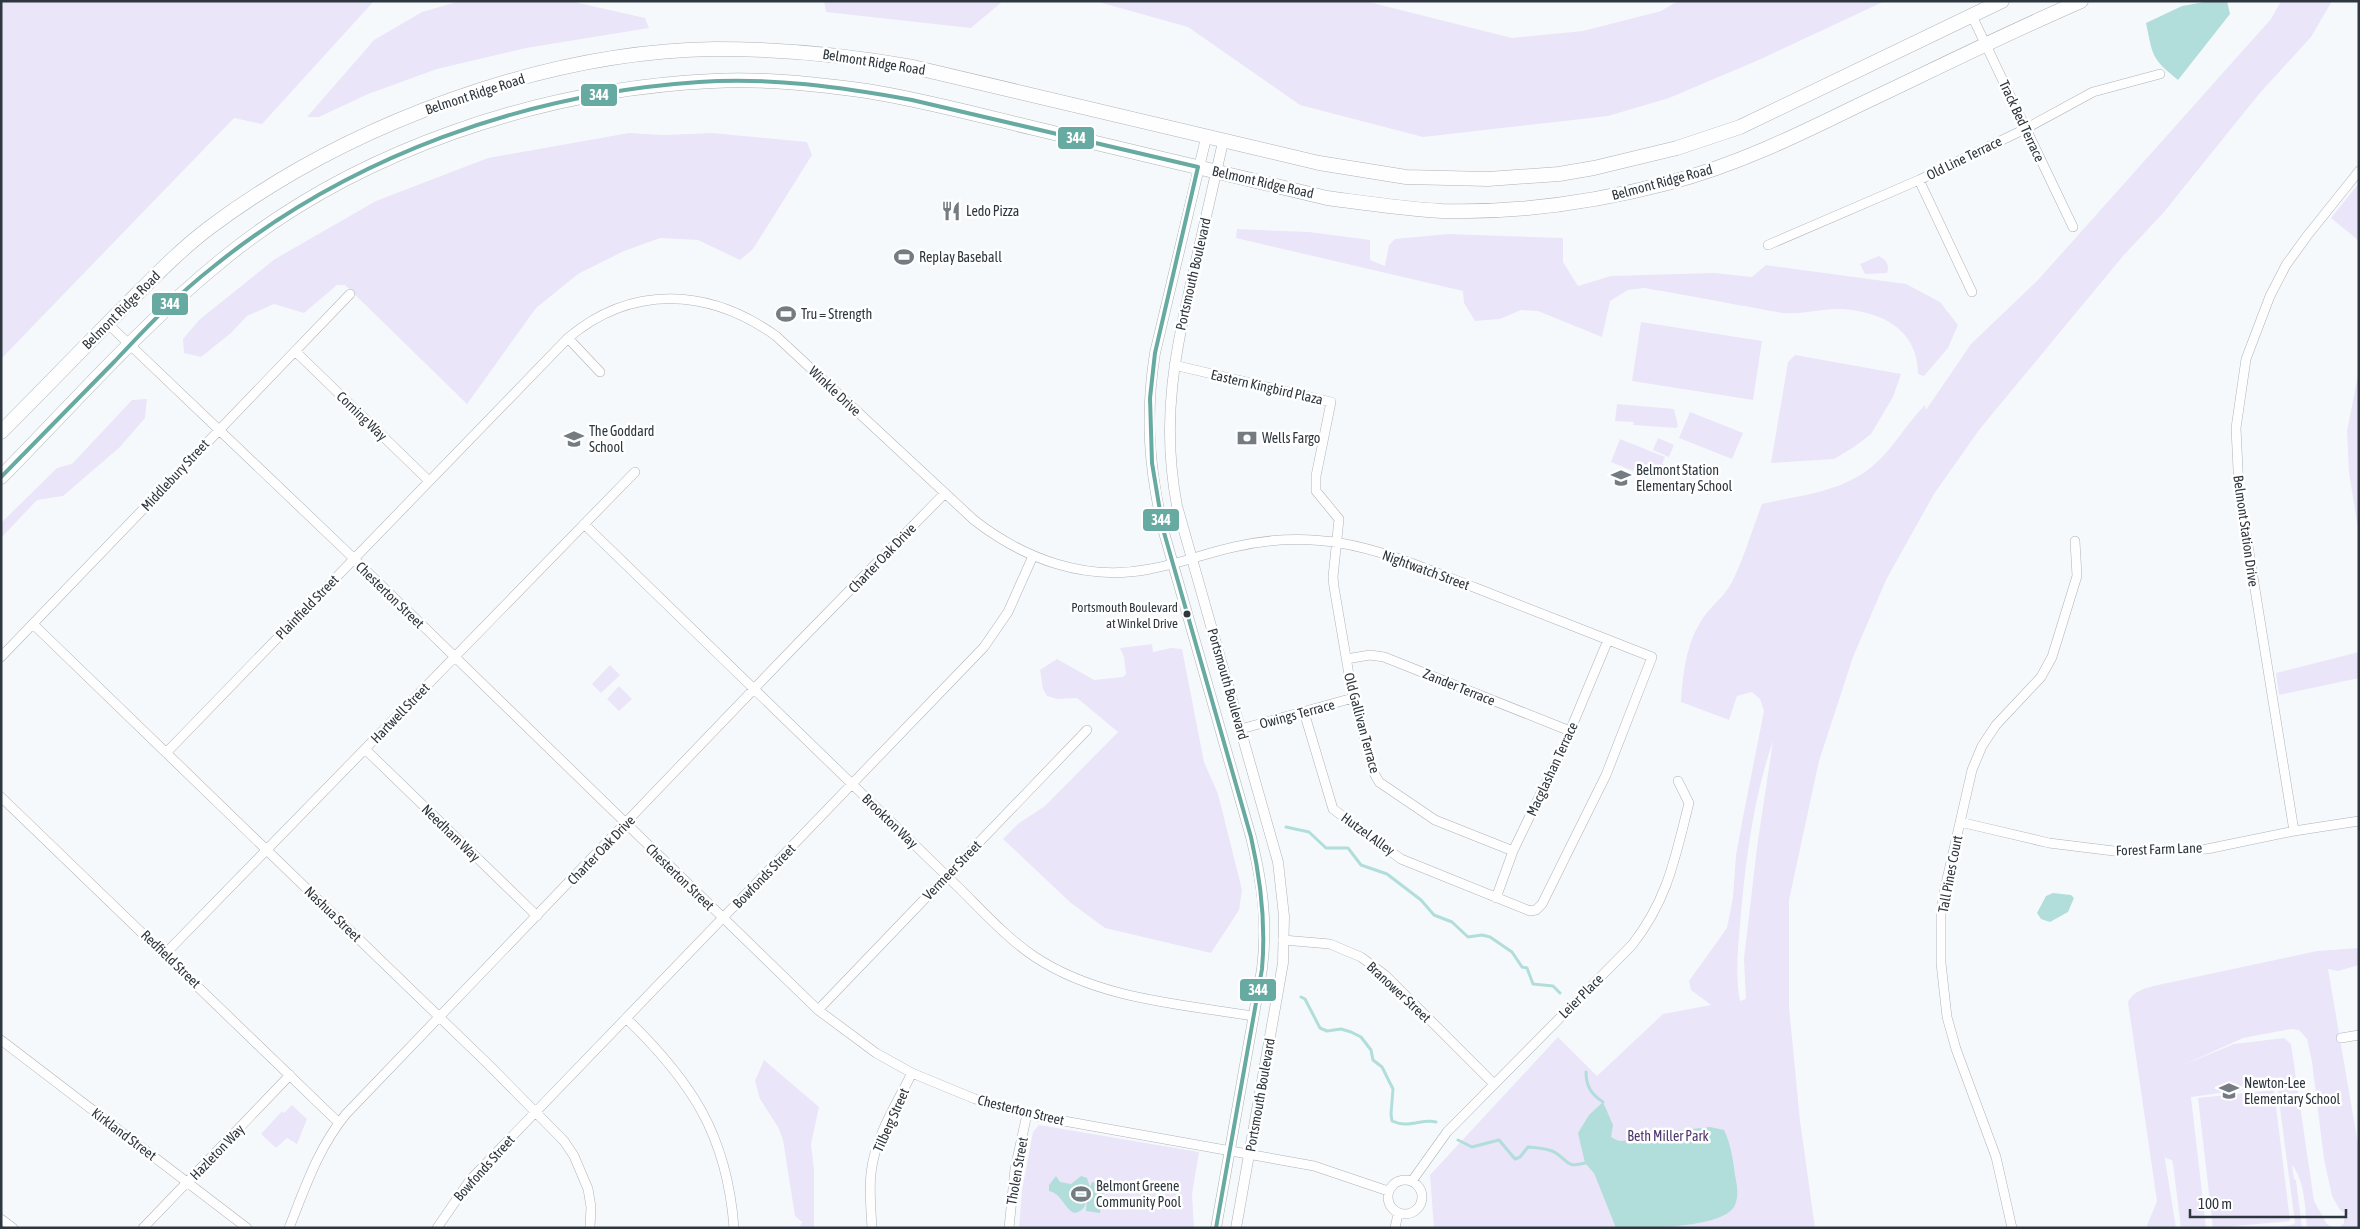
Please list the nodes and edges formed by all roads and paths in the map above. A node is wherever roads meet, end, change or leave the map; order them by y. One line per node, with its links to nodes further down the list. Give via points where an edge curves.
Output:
1 (2002, 1): 3 (main road, Belmont Ridge Road)
2 (2081, 1): 4 (main road, Belmont Ridge Road)
3 (1972, 16): 4 (street, Track Bed Terrace); 8 (main road, Belmont Ridge Road, via 1740,127 1677,148 1586,170 1488,179 1406,177 1319,163)
4 (1986, 45): 6 (street, Track Bed Terrace); 10 (main road, Belmont Ridge Road, via 1780,143 1669,183 1598,199 1541,207 1442,210 1387,206 1327,198)
5 (2160, 74): 6 (street, Old Line Terrace, via 2093,92)
6 (2025, 129): 12 (street, Old Line Terrace); 13 (street, Track Bed Terrace)
7 (1206, 138): 8 (main road, Belmont Ridge Road); 9 (street, Portsmouth Boulevard); 17 (main road, Belmont Ridge Road, via 912,67 813,52 714,49 646,54 583,64 434,105 301,167 208,229)
8 (1222, 142): 10 (street, Portsmouth Boulevard)
9 (1198, 167): 10 (main road, Belmont Ridge Road); 19 (main road, Belmont Ridge Road, via 869,91 796,83 716,80 629,89 561,101 489,120 438,137 364,171 285,215 223,258); 36 (street, Portsmouth Boulevard, via 1155,353 1150,394 1149,448 1154,491)
10 (1216, 171): 21 (street, Portsmouth Boulevard)
11 (2359, 172): 56 (street, Belmont Station Drive, via 2286,265 2270,296 2246,359 2236,428 2238,490)
12 (1919, 180): 14 (street, Old Line Terrace); 15 (street)
13 (2073, 227)
14 (1768, 245)
15 (1972, 292)
16 (350, 294): 20 (street, Middlebury Street)
17 (107, 323): 19 (street, Chesterton Street); 25 (main road, Belmont Ridge Road)
18 (568, 338): 22 (street); 23 (street, Winkle Drive); 29 (street, Winkle Drive, via 586,323 617,307 650,300 689,299 726,308 776,336)
19 (130, 345): 24 (street, Chesterton Street); 27 (main road, Belmont Ridge Road)
20 (295, 351): 24 (street, Middlebury Street); 28 (street, Corning Way)
21 (1174, 365): 32 (street, Eastern Kingbird Plaza, via 1331,402 1316,491 1339,519); 34 (street, Portsmouth Boulevard, via 1169,407 1170,452 1177,506)
22 (600, 372)
23 (490, 419): 28 (street, Plainfield Street)
24 (218, 429): 35 (street, Chesterton Street); 37 (street, Middlebury Street)
25 (1, 432)
26 (635, 472): 30 (street, Hartwell Street)
27 (1, 477)
28 (430, 481): 35 (street, Plainfield Street)
29 (945, 493): 33 (street, Winkle Drive, via 993,535); 42 (street, Charter Oak Drive)
30 (584, 524): 40 (street, Hartwell Street); 42 (street, Brookton Way)
31 (2075, 541): 54 (street, Tall Pines Court, via 2077,576 2052,657 2041,677 1996,725 1982,746 1972,770)
32 (1338, 543): 34 (street, Nightwatch Street, via 1262,542); 38 (street, Nightwatch Street, via 1395,557); 41 (street, Old Gallivan Terrace, via 1333,577)
33 (1033, 556): 36 (street, Winkle Drive, via 1101,573 1151,569); 51 (street, Bowfonds Street, via 1008,612 984,647)
34 (1191, 558): 36 (street, Winkle Drive); 45 (street, Portsmouth Boulevard)
35 (353, 559): 40 (street, Chesterton Street); 49 (street, Plainfield Street)
36 (1173, 563): 66 (street, Portsmouth Boulevard, via 1263,891 1265,942)
37 (33, 624): 39 (street, Middlebury Street); 49 (street, Nashua Street)
38 (1608, 640): 47 (street, Macglashan Terrace); 60 (street, Nightwatch Street, via 1652,658 1606,775 1542,904 1530,911)
39 (1, 657)
40 (455, 657): 48 (street, Hartwell Street); 55 (street, Chesterton Street)
41 (1346, 659): 43 (street, Old Gallivan Terrace); 47 (street, Zander Terrace, via 1370,655 1384,657)
42 (755, 688): 51 (street, Brookton Way); 55 (street, Charter Oak Drive)
43 (1353, 698): 44 (street, Owings Terrace); 58 (street, Old Gallivan Terrace, via 1374,773 1386,788 1435,820)
44 (1304, 712): 45 (street, Owings Terrace); 60 (street, Hutzel Alley, via 1333,809 1401,859)
45 (1241, 729): 63 (street, Portsmouth Boulevard, via 1278,862 1284,916)
46 (1087, 730): 59 (street, Vermeer Street)
47 (1570, 731): 58 (street, Macglashan Terrace)
48 (365, 749): 57 (street, Hartwell Street); 61 (street, Needham Way)
49 (166, 753): 57 (street, Nashua Street)
50 (1678, 781): 74 (street, Leier Place, via 1689,803 1668,884 1646,927)
51 (852, 784): 59 (street, Brookton Way); 62 (street, Bowfonds Street)
52 (1, 797): 64 (street, Redfield Street)
53 (2359, 821): 56 (street, Forest Farm Lane)
54 (1960, 822): 56 (street, Forest Farm Lane, via 2049,842 2122,852 2207,848); 97 (street, Tall Pines Court, via 1941,911 1943,988 1956,1049 1996,1157)
55 (626, 824): 61 (street, Charter Oak Drive); 62 (street, Chesterton Street)
56 (2294, 831)
57 (267, 850): 64 (street, Hartwell Street); 67 (street, Nashua Street)
58 (1513, 851): 60 (street, Macglashan Terrace)
59 (947, 876): 65 (street, Vermeer Street); 66 (street, Brookton Way, via 1014,941 1070,976 1115,992)
60 (1496, 898)
61 (537, 916): 67 (street, Charter Oak Drive)
62 (722, 918): 65 (street, Chesterton Street); 68 (street, Bowfonds Street)
63 (1283, 940): 74 (street, Branower Street, via 1330,944 1361,957 1385,975); 79 (street, Portsmouth Boulevard, via 1280,978)
64 (166, 954): 73 (street, Redfield Street)
65 (818, 1010): 72 (street, Chesterton Street, via 876,1052)
66 (1253, 1016): 78 (street, Portsmouth Boulevard)
67 (440, 1017): 75 (street, Nashua Street); 77 (street, Charter Oak Drive)
68 (626, 1018): 75 (street, Bowfonds Street); 91 (street, via 676,1070 703,1112 722,1158)
69 (2359, 1035): 70 (street)
70 (2341, 1038)
71 (1, 1040): 81 (street, Kirkland Street)
72 (912, 1073): 76 (street, Chesterton Street, via 975,1099); 92 (street, Tilberg Street, via 874,1154 870,1191)
73 (290, 1076): 77 (street, Redfield Street); 81 (street, Hazleton Way)
74 (1494, 1084): 80 (street, Leier Place, via 1447,1132)
75 (536, 1111): 89 (street, Bowfonds Street, via 470,1180); 90 (street, Nashua Street, via 564,1141 583,1173 591,1207)
76 (1027, 1114): 78 (street, Chesterton Street); 93 (street, Tholen Street, via 1014,1175)
77 (339, 1123): 88 (street, Charter Oak Drive, via 315,1163)
78 (1230, 1150): 79 (street, Chesterton Street); 94 (street, Portsmouth Boulevard)
79 (1249, 1154): 82 (street, Chesterton Street, via 1314,1166); 95 (street, Portsmouth Boulevard)
80 (1412, 1181): 82 (street, via 1394,1183); 83 (street, via 1419,1187 1421,1204 1407,1215)
81 (188, 1182): 86 (street, Hazleton Way); 87 (street, Kirkland Street)
82 (1388, 1191): 83 (street, via 1387,1200)
83 (1398, 1214): 96 (street)
84 (1, 1219): 85 (street)
85 (13, 1228)
86 (143, 1228)
87 (248, 1228)
88 (289, 1228)
89 (437, 1228)
90 (590, 1228)
91 (734, 1228)
92 (872, 1228)
93 (1009, 1228)
94 (1216, 1228)
95 (1236, 1228)
96 (1395, 1228)
97 (2012, 1228)

